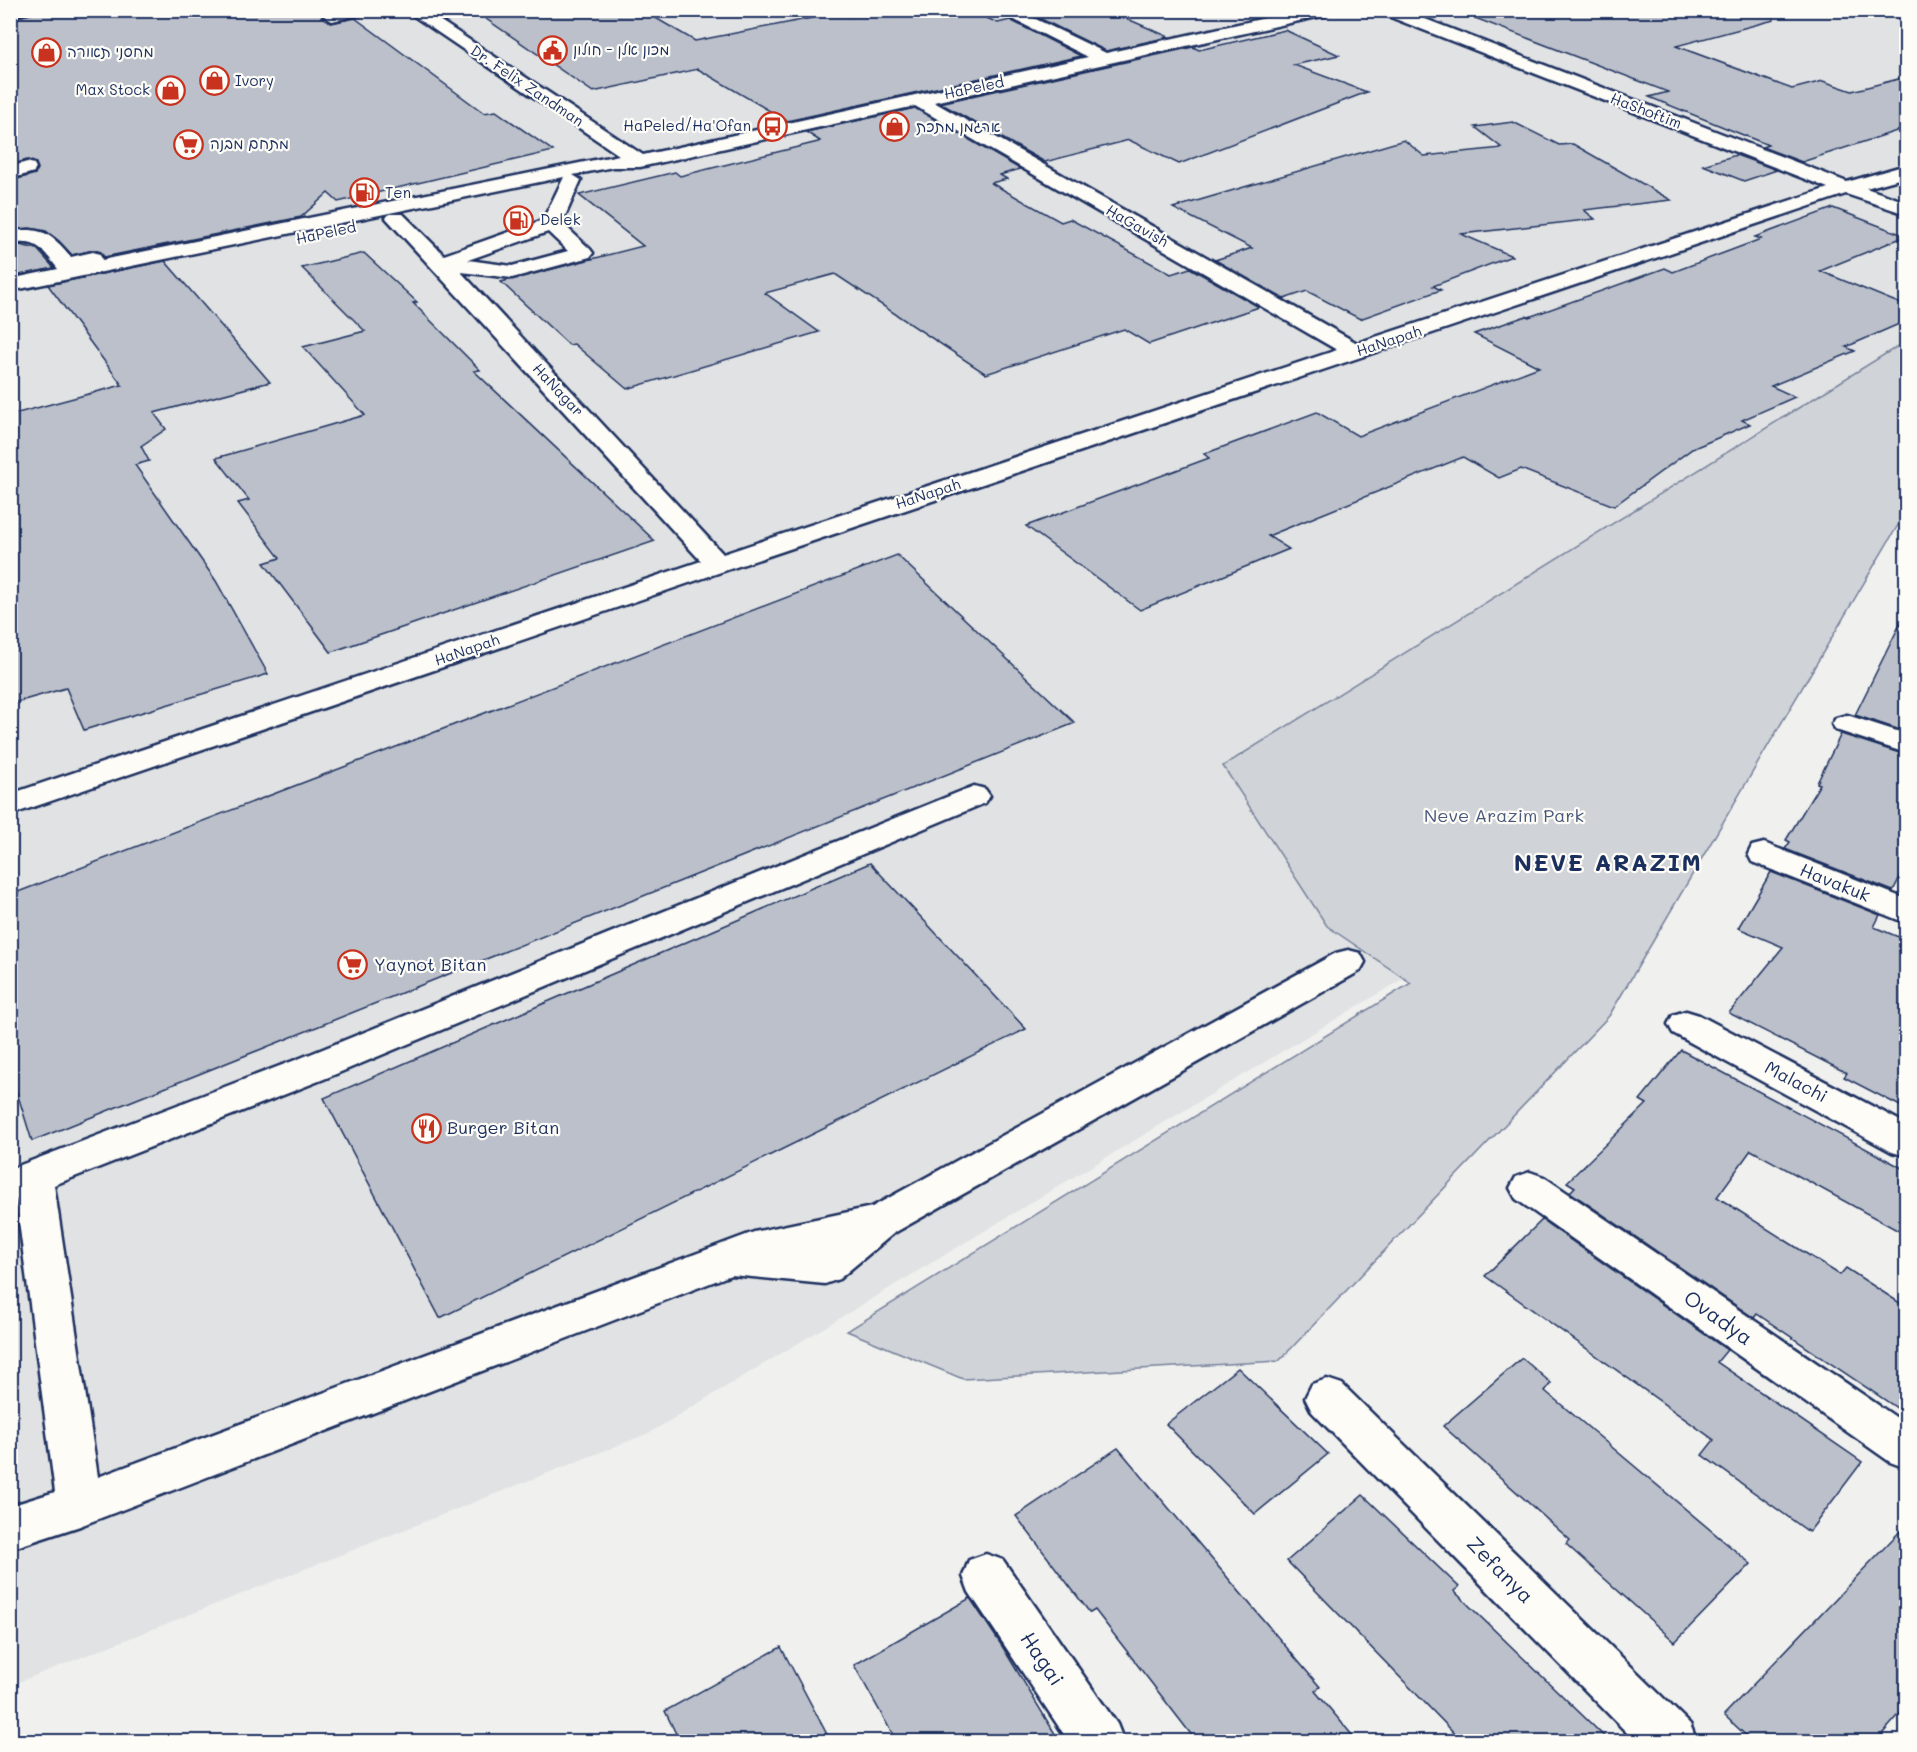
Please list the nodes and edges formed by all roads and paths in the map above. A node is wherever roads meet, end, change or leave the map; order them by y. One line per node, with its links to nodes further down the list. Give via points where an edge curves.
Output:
1 (19, 10): 6 (street)
2 (362, 10): 8 (street)
3 (1003, 10): 12 (street)
4 (1326, 10): 7 (street, HaPeled)
5 (1386, 10): 11 (street, HaShoftim)
6 (10, 12)
7 (1311, 12): 12 (street, HaPeled)
8 (332, 16)
9 (412, 19): 16 (street, Dr. Felix Zandman, via 431,22)
10 (1407, 34): 11 (street, via 1453,54)
11 (1485, 49): 13 (street, HaShoftim)
12 (1104, 58): 15 (street, HaPeled)
13 (1588, 88): 14 (street); 19 (street, HaShoftim)
14 (1566, 96)
15 (918, 100): 16 (street, HaPeled); 27 (street, HaGavish)
16 (640, 161): 18 (street, HaPeled, via 624,169); 26 (street, HaPeled, via 613,161)
17 (1906, 171): 19 (street, HaNapah)
18 (571, 180): 21 (street, HaPeled); 22 (street)
19 (1846, 188): 20 (street, HaShoftim); 27 (street, HaNapah)
20 (1906, 208)
21 (396, 218): 25 (street, HaNagar); 26 (street, HaPeled)
22 (551, 224): 25 (street); 25 (street, via 583,253 512,272)
23 (10, 238): 24 (street, via 35,235 46,240 66,265)
24 (102, 256)
25 (441, 263): 28 (street, HaNagar)
26 (12, 285)
27 (1356, 352): 28 (street, HaNapah)
28 (718, 564): 32 (street, HaNapah)
29 (1847, 724): 30 (street)
30 (1906, 744)
31 (974, 796): 38 (street, via 322,1064)
32 (10, 805)
33 (1764, 854): 34 (street, Havakuk)
34 (1906, 912)
35 (1348, 962): 42 (street, via 880,1222 825,1267 724,1260)
36 (1686, 1024): 37 (street, Malachi)
37 (1906, 1141)
38 (22, 1182): 42 (street)
39 (1530, 1188): 41 (street, Ovadya)
40 (1327, 1398): 46 (street, Zefanya)
41 (1906, 1448)
42 (80, 1505): 43 (street)
43 (10, 1528)
44 (986, 1576): 45 (street, Hagai)
45 (1099, 1742)
46 (1672, 1742)

